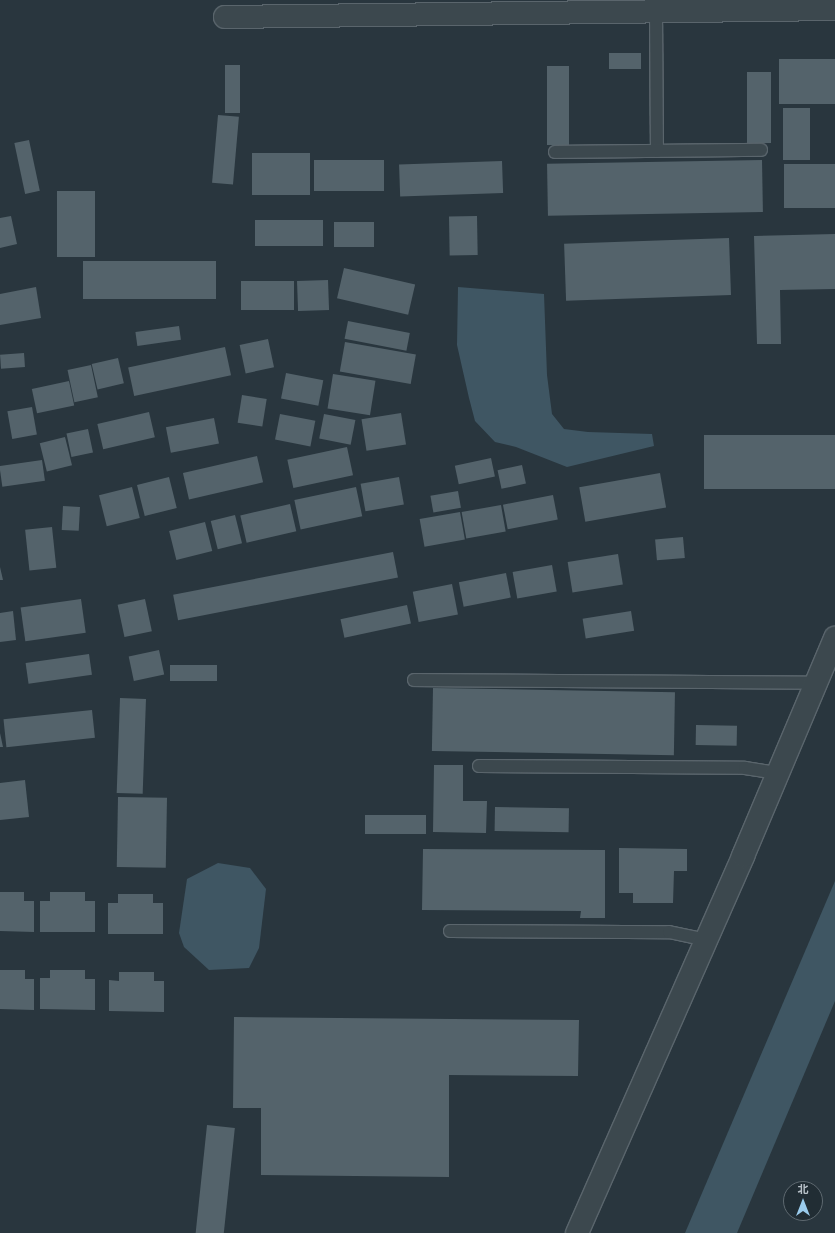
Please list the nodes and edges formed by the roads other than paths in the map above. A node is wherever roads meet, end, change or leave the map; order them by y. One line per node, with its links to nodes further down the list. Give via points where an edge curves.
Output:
1 (835, 9): 2 (street)
2 (656, 11): 3 (street); 5 (lane)
3 (225, 17)
4 (761, 150): 5 (lane)
5 (657, 151): 6 (lane)
6 (556, 152)
7 (835, 638): 9 (street)
8 (414, 680): 9 (lane)
9 (816, 683): 11 (street)
10 (479, 766): 11 (lane, via 744,768)
11 (778, 773): 13 (street)
12 (450, 931): 13 (lane, via 669,932)
13 (706, 940): 14 (street)
14 (577, 1233)

